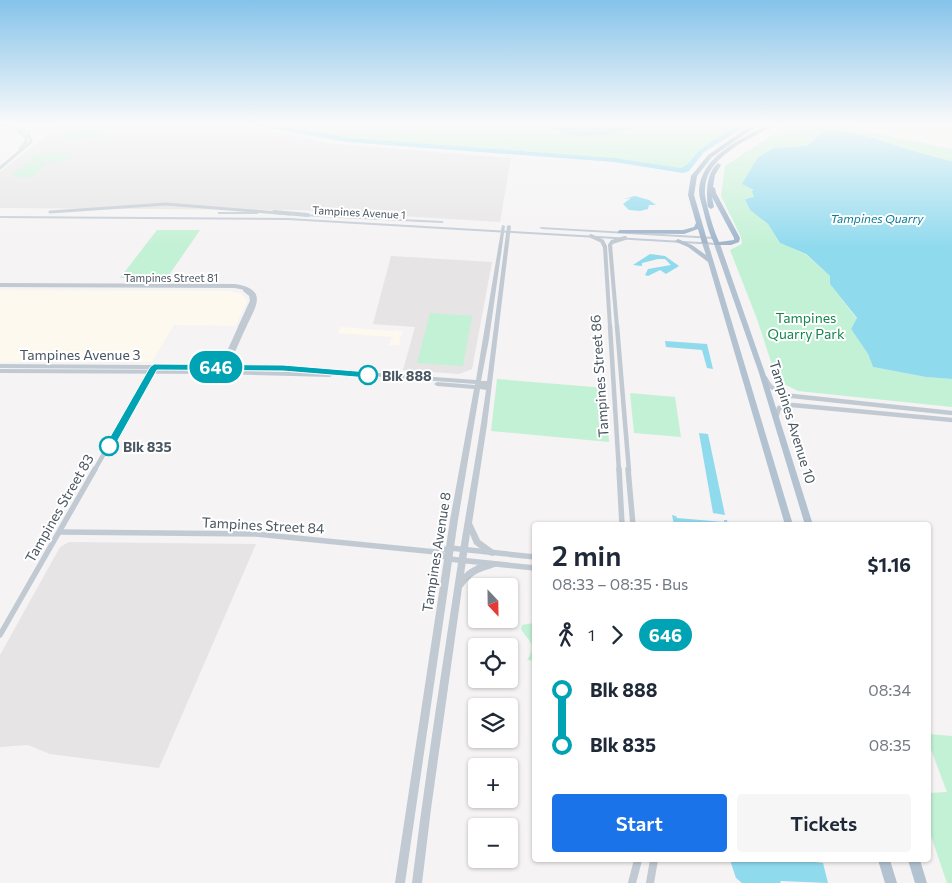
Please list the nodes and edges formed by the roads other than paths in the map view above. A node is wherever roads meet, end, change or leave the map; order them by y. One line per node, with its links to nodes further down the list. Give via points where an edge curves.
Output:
1 (703, 165): 13 (highway, via 694,176 691,195)
2 (712, 165): 22 (highway, via 703,179 702,192)
3 (719, 165): 4 (highway)
4 (715, 170): 22 (highway, via 709,188 719,238); 22 (highway, via 713,194 737,238 732,243)
5 (0, 212): 6 (main road, Tampines Avenue 1)
6 (29, 212): 7 (main road, Tampines Avenue 1); 9 (main road)
7 (50, 212): 8 (street, Tampines Avenue 1, via 166,204); 10 (main road, Tampines Avenue 1)
8 (308, 215): 10 (main road, Tampines Avenue 1); 12 (main road, Tampines Avenue 1)
9 (34, 216): 10 (main road, Tampines Avenue 1); 11 (main road, Tampines Avenue 1)
10 (263, 216): 12 (main road, Tampines Avenue 1)
11 (0, 217)
12 (406, 222): 14 (main road, Tampines Avenue 1)
13 (700, 222): 17 (highway, via 696,228 684,232); 20 (highway)
14 (502, 228): 15 (main road, Tampines Avenue 1); 24 (street, Tampines Avenue 8)
15 (509, 229): 16 (main road, Tampines Avenue 1); 25 (street, Tampines Avenue 8)
16 (541, 230): 17 (main road, Tampines Avenue 1); 18 (main road, Tampines Avenue 1)
17 (620, 232): 20 (main road, Tampines Avenue 1)
18 (588, 236): 19 (main road, Tampines Avenue 1); 38 (street, Tampines Street 86, via 602,241 605,247)
19 (626, 238): 21 (main road, Tampines Avenue 1); 39 (street, Tampines Street 86, via 610,245)
20 (704, 240): 21 (main road, Tampines Avenue 1); 22 (main road, Tampines Avenue 1); 23 (main road)
21 (678, 241): 23 (main road)
22 (716, 241): 31 (main road, Tampines Avenue 10)
23 (710, 261): 40 (main road)
24 (497, 266): 25 (street); 32 (street, Tampines Avenue 8)
25 (506, 266): 33 (street, Tampines Avenue 8)
26 (0, 286): 28 (street, Tampines Street 81, via 248,288 256,300)
27 (0, 366): 29 (street, Tampines Avenue 3)
28 (223, 369): 29 (street, Tampines Avenue 3); 32 (street, Tampines Avenue 3, via 283,368)
29 (153, 370): 30 (street, Tampines Avenue 3); 42 (street, Tampines Street 83)
30 (0, 371)
31 (762, 373): 34 (street, via 770,386 783,396); 35 (main road, Tampines Avenue 10)
32 (478, 385): 33 (street, Tampines Avenue 3); 43 (street, Tampines Avenue 8)
33 (488, 385): 37 (street, Tampines Avenue 8)
34 (952, 413)
35 (776, 419): 36 (street, via 779,408 792,405); 41 (main road, Tampines Avenue 10)
36 (952, 420)
37 (468, 521): 44 (street, Tampines Avenue 8); 46 (street, via 474,537)
38 (622, 522)
39 (633, 522)
40 (789, 522)
41 (808, 522)
42 (60, 532): 45 (street, Tampines Street 84, via 256,534); 53 (street, Tampines Street 83)
43 (450, 548): 44 (street); 45 (street); 48 (street, Tampines Avenue 8)
44 (463, 550): 46 (street); 49 (street, Tampines Avenue 8)
45 (436, 552): 48 (street, Tampines Street 84)
46 (492, 553): 47 (street)
47 (532, 557)
48 (449, 559): 49 (street, Tampines Street 84); 58 (street, Tampines Avenue 8)
49 (462, 561): 50 (street, Tampines Street 84); 52 (street, Tampines Avenue 8)
50 (495, 564): 51 (street, Tampines Street 84); 52 (street, via 474,570)
51 (532, 568)
52 (458, 588): 59 (street, Tampines Avenue 8)
53 (0, 635)
54 (637, 862): 60 (street)
55 (654, 862): 61 (street)
56 (885, 862): 62 (main road)
57 (915, 862): 63 (main road)
58 (400, 883)
59 (417, 883)
60 (632, 883)
61 (650, 883)
62 (891, 883)
63 (921, 883)

